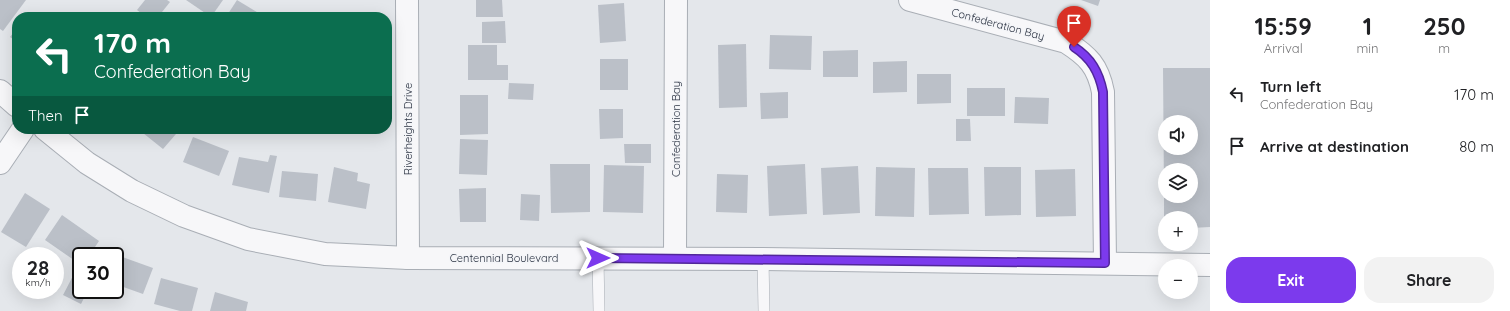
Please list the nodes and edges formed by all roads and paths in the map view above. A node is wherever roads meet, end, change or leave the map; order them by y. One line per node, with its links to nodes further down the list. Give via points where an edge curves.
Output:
1 (407, 0): 9 (street, Riverheights Drive)
2 (676, 0): 11 (street, Confederation Bay)
3 (910, 0): 13 (street, Confederation Bay, via 1066,42 1081,52 1093,65 1100,77 1103,99)
4 (0, 91): 5 (street)
5 (12, 102)
6 (20, 134): 8 (street)
7 (51, 134): 9 (street, Centennial Boulevard, via 87,163 132,191 184,216 240,236 325,254)
8 (0, 163)
9 (408, 258): 10 (street, Centennial Boulevard)
10 (598, 258): 11 (street, Centennial Boulevard); 15 (lane)
11 (675, 258): 12 (street, Centennial Boulevard)
12 (763, 259): 13 (street, Centennial Boulevard); 16 (lane)
13 (1105, 263): 14 (street, Centennial Boulevard)
14 (1210, 265)
15 (598, 311)
16 (764, 311)

